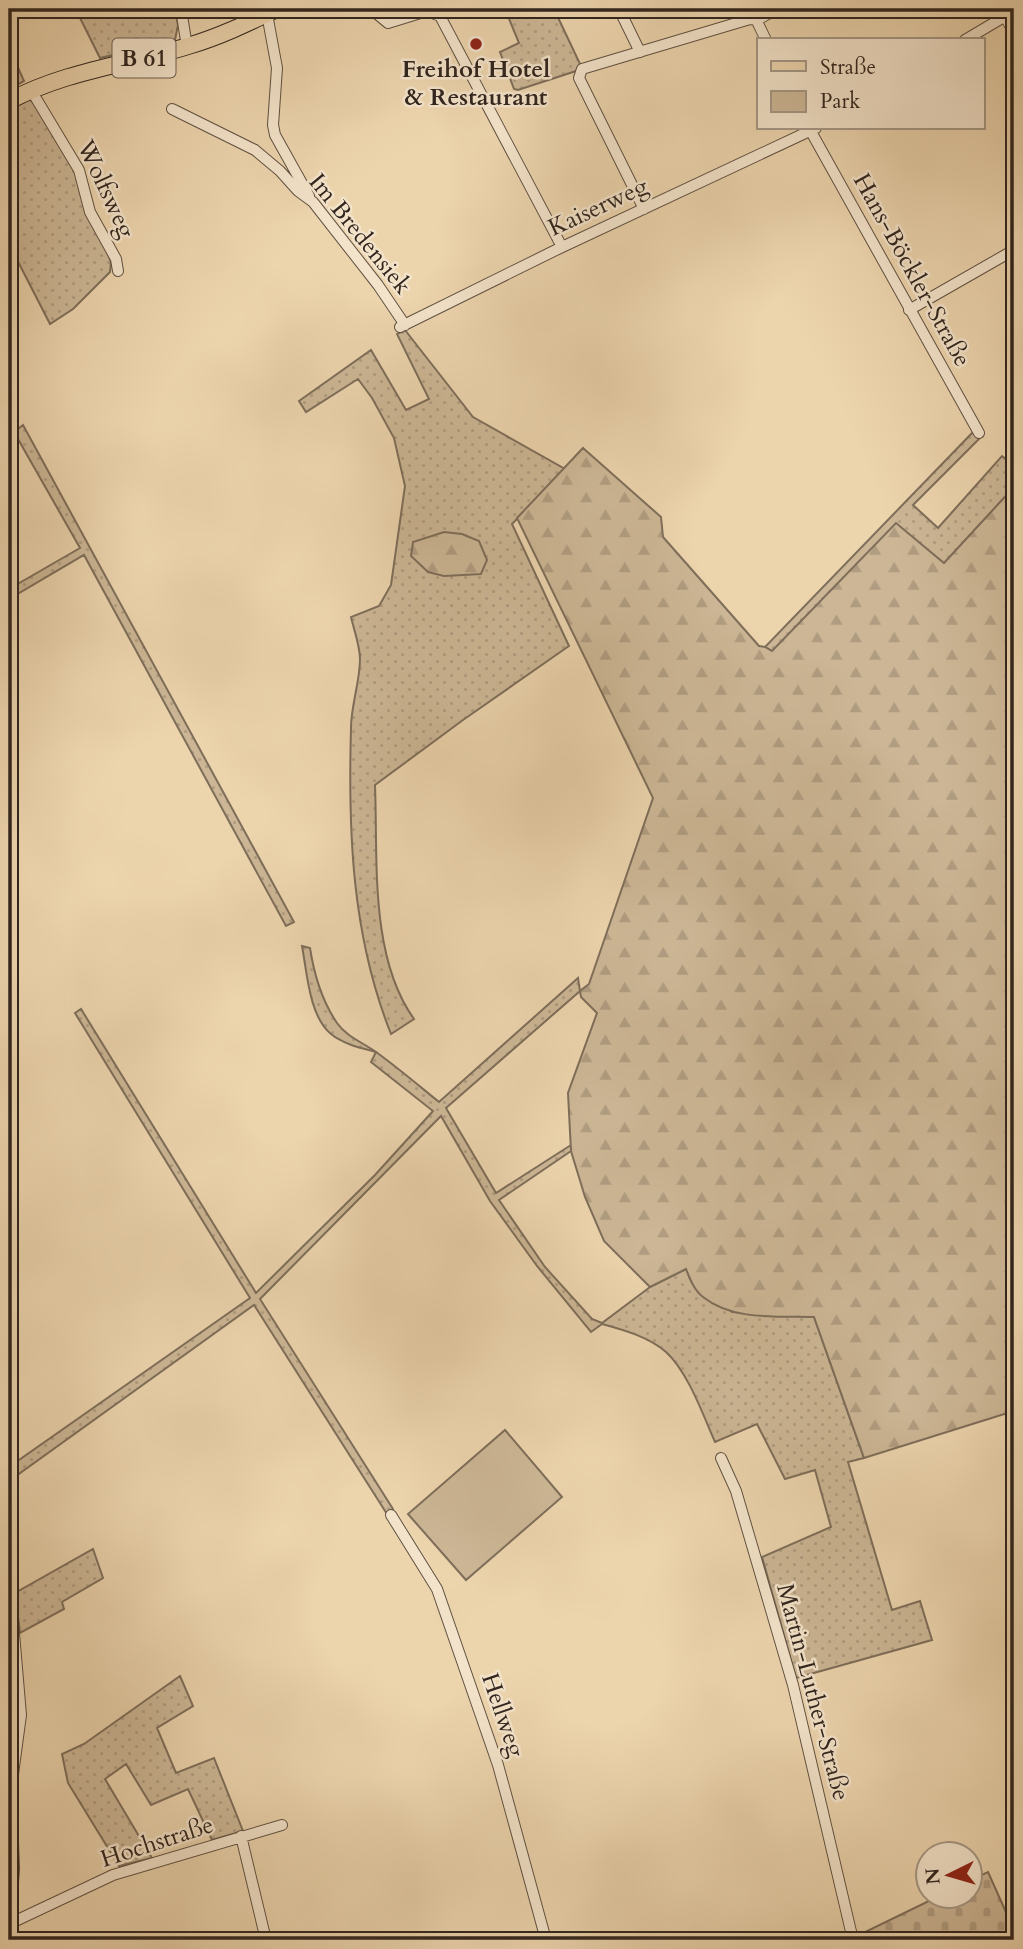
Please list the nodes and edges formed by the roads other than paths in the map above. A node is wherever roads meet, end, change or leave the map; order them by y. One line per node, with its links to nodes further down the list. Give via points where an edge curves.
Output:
1 (181, 9): 12 (street)
2 (371, 9): 21 (street, via 388,23 427,12 440,16)
3 (619, 9): 13 (street)
4 (751, 9): 8 (street)
5 (777, 9): 8 (street)
6 (272, 11): 12 (main road, B 61); 19 (street, via 275,135)
7 (1007, 12): 9 (street); 11 (street)
8 (757, 20): 10 (street); 13 (street)
9 (1014, 33)
10 (765, 38)
11 (968, 38)
12 (187, 47): 14 (main road, B 61, via 72,75)
13 (640, 52): 20 (street, via 582,69 579,78)
14 (31, 90): 15 (main road, B 61); 23 (street, Wolfsweg, via 79,170 90,212)
15 (9, 101)
16 (172, 109): 19 (street, Im Bredensiek, via 255,150)
17 (810, 130): 20 (street, Kaiserweg)
18 (813, 130): 24 (street, Hans-Böckler-Straße)
19 (313, 202): 25 (street, Im Bredensiek, via 378,285)
20 (644, 209): 21 (street, Kaiserweg)
21 (562, 247): 25 (street, Kaiserweg)
22 (1014, 250): 24 (street)
23 (118, 271)
24 (909, 310): 26 (street, Hans-Böckler-Straße)
25 (402, 326)
26 (979, 433)
27 (721, 1458): 37 (street, Martin-Luther-Straße, via 736,1491 793,1685)
28 (391, 1515): 36 (street, Hellweg, via 438,1589 498,1765)
29 (9, 1575): 30 (street, via 21,1715)
30 (11, 1765): 33 (street)
31 (282, 1825): 32 (street, Hochstraße)
32 (241, 1836): 33 (street, Hochstraße, via 113,1875); 35 (street)
33 (9, 1923): 34 (street)
34 (9, 1936)
35 (266, 1940)
36 (546, 1940)
37 (853, 1940)

